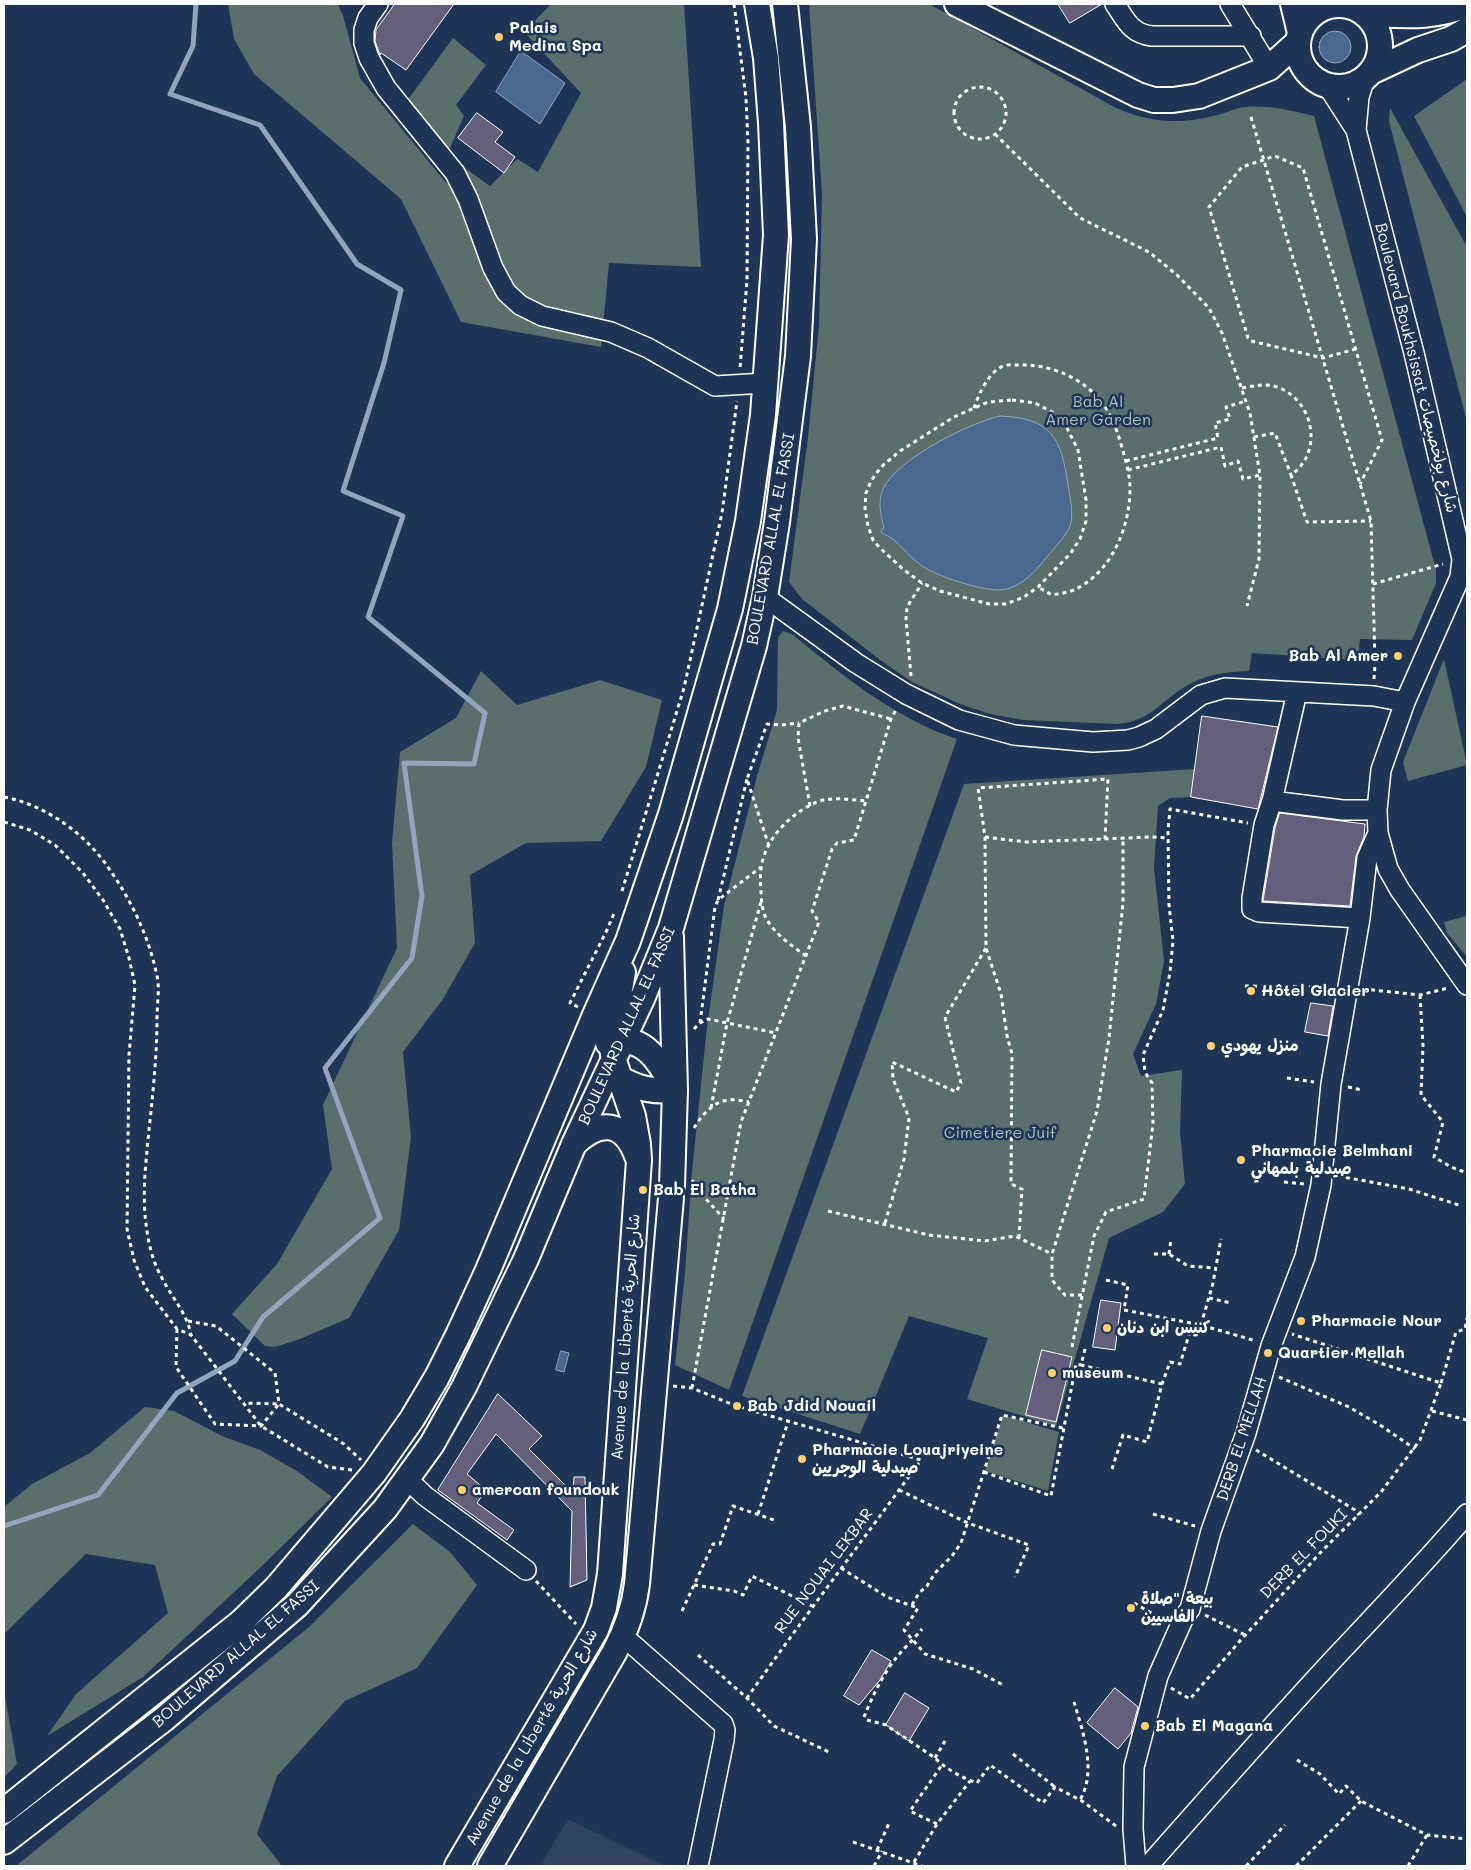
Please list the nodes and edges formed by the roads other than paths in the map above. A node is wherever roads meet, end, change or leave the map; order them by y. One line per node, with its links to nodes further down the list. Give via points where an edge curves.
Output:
1 (378, 4): 17 (street, via 364,30 369,58 386,88 455,173 468,199 492,268 506,292 520,305 542,316 611,332 648,348 715,386)
2 (756, 4): 17 (main road, BOULEVARD ALLAL EL FASSI, via 766,58 776,235)
3 (957, 4): 13 (main road, via 1138,95 1154,100 1199,96)
4 (1115, 4): 11 (street, via 1140,35)
5 (1230, 4): 11 (street)
6 (1293, 4): 12 (main road)
7 (1467, 5): 9 (main road, via 1429,15)
8 (786, 8): 18 (main road, BOULEVARD ALLAL EL FASSI, via 798,127 804,239 791,421)
9 (1363, 9): 12 (main road, via 1341,5 1316,12); 14 (main road, via 1379,35 1379,54)
10 (1467, 30): 14 (main road)
11 (1250, 36): 13 (street)
12 (1299, 37): 13 (main road); 15 (main road, via 1302,63)
13 (1269, 68): 15 (main road)
14 (1368, 75): 15 (main road, via 1353,85 1340,87); 16 (street, via 1359,97)
15 (1321, 82): 16 (street)
16 (1356, 130): 20 (street, Boulevard Boukhsissat شارع بولخصيصات, via 1414,353 1462,559 1460,577)
17 (765, 383): 26 (main road, BOULEVARD ALLAL EL FASSI, via 748,521 730,609 671,814)
18 (765, 597): 19 (street, via 856,663 906,694 959,720 1014,735 1093,742 1128,740 1156,729 1201,695 1215,690 1237,688); 25 (main road, BOULEVARD ALLAL EL FASSI, via 754,646)
19 (1297, 692): 20 (street, via 1374,696); 21 (street)
20 (1405, 702): 22 (street, Boulevard Boukhsissat شارع بولخصيصات, via 1381,770)
21 (1272, 801): 22 (street, via 1344,810); 24 (street, via 1264,825 1252,898 1253,910)
22 (1377, 810): 23 (street, Boulevard Boukhsissat شارع بولخصيصات)
23 (1378, 833): 24 (street, DERB EL MELLAH, via 1367,858); 27 (street, Boulevard Boukhsissat شارع بولخصيصات, via 1384,860 1400,890)
24 (1360, 918): 44 (street, DERB EL MELLAH, via 1331,1084 1322,1174 1305,1256 1274,1338 1190,1608 1158,1676 1134,1767)
25 (671, 928): 28 (main road, BOULEVARD ALLAL EL FASSI); 30 (main road, Avenue de la Liberté شارع الحرية)
26 (628, 941): 28 (main road, Avenue de la Liberté شارع الحرية); 29 (main road, BOULEVARD ALLAL EL FASSI)
27 (1466, 984)
28 (617, 1056): 29 (main road, via 594,1049); 30 (main road, via 633,1086 647,1090); 30 (main road, via 636,1044 649,1051); 31 (main road, BOULEVARD ALLAL EL FASSI); 32 (main road, Avenue de la Liberté شارع الحرية, via 635,1125)
29 (576, 1061): 34 (main road, BOULEVARD ALLAL EL FASSI, via 458,1336 412,1419)
30 (675, 1090): 38 (main road, Avenue de la Liberté شارع الحرية, via 678,1187 637,1584)
31 (574, 1144): 32 (main road, via 592,1131 614,1128 628,1137); 33 (main road, BOULEVARD ALLAL EL FASSI, via 526,1259 464,1387 432,1444)
32 (639, 1160): 41 (main road, Avenue de la Liberté شارع الحرية, via 610,1574 604,1608 596,1630)
33 (407, 1479): 35 (main road, BOULEVARD ALLAL EL FASSI); 37 (street, via 425,1496)
34 (369, 1480): 35 (main road); 39 (main road, BOULEVARD ALLAL EL FASSI, via 276,1588 240,1623)
35 (385, 1508): 40 (main road, BOULEVARD ALLAL EL FASSI, via 298,1605 164,1719)
36 (1467, 1514): 45 (street)
37 (526, 1570)
38 (623, 1636): 42 (main road, Avenue de la Liberté شارع الحرية); 43 (street, via 723,1724 724,1740)
39 (4, 1811)
40 (4, 1842)
41 (456, 1866)
42 (490, 1866)
43 (698, 1866)
44 (1136, 1866)
45 (1148, 1866)

